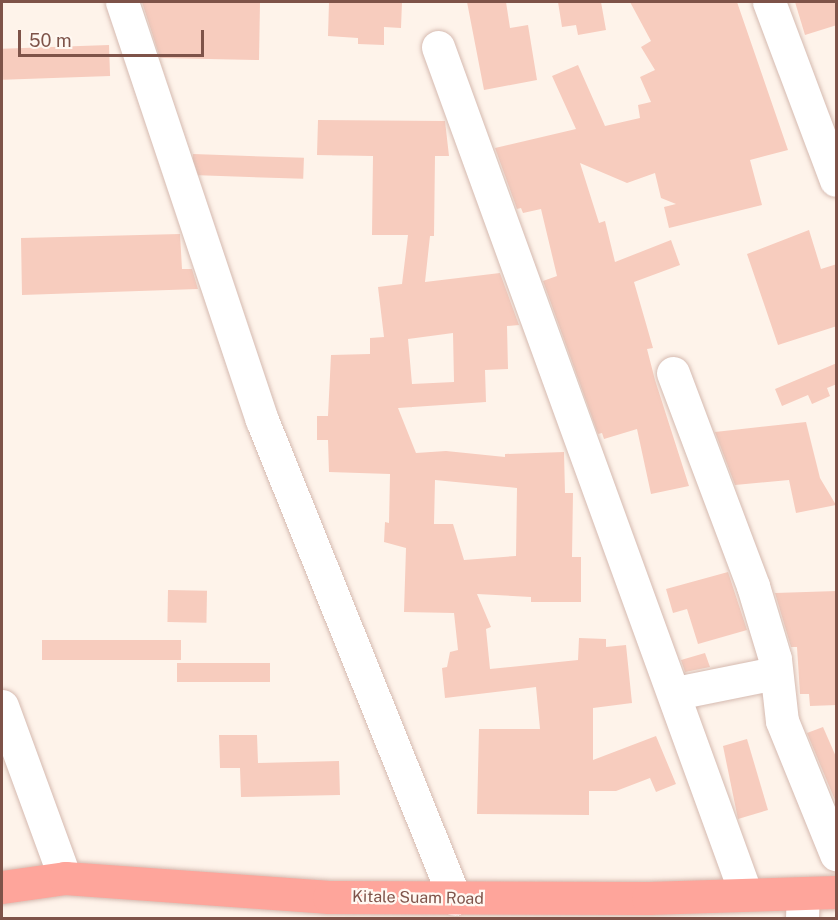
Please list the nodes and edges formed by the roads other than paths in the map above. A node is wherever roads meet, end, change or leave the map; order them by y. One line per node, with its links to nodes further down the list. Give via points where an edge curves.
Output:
1 (122, 2): 14 (street, via 262,420)
2 (769, 2): 4 (street)
3 (438, 47): 7 (street)
4 (837, 180)
5 (673, 374): 6 (street, via 753,586 775,658)
6 (775, 673): 7 (street); 9 (street, via 782,722)
7 (676, 693): 12 (street)
8 (2, 706): 10 (street)
9 (837, 854)
10 (64, 878): 11 (highway, Kitale Suam Road); 14 (highway, Kitale Suam Road, via 329,897)
11 (2, 887)
12 (745, 892): 14 (highway, Kitale Suam Road, via 648,898); 15 (highway, Kitale Suam Road)
13 (837, 892): 15 (highway, Kitale Suam Road)
14 (455, 899)
15 (803, 906)

